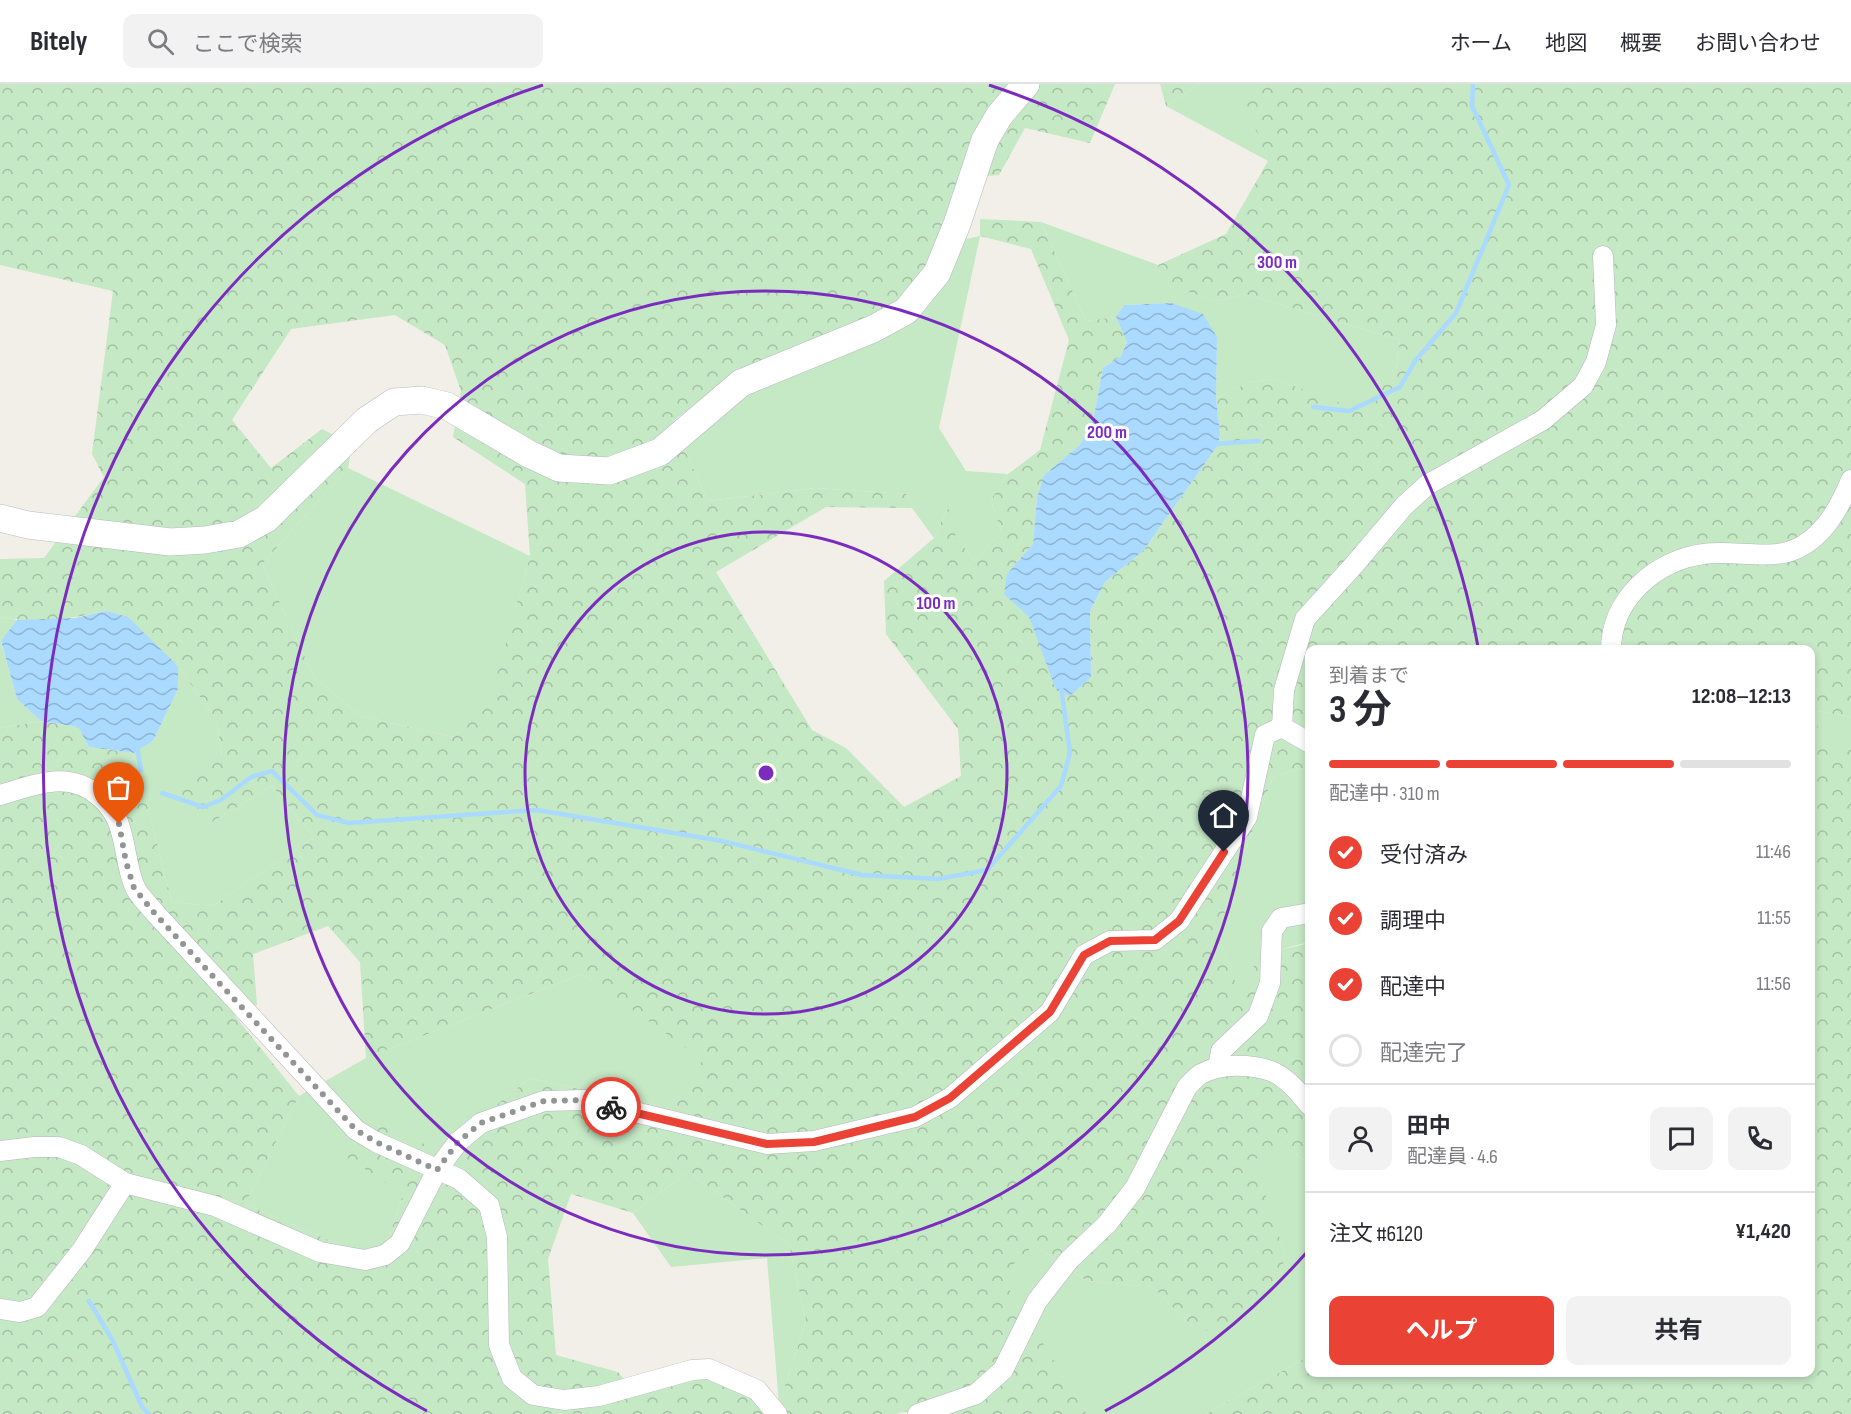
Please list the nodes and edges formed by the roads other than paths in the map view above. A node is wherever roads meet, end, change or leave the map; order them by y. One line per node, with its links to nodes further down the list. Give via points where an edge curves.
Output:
1 (1026, 84): 4 (street, via 985,140 937,273 906,311 873,329 741,383 660,452 609,471 559,468 447,406 422,400 394,402 367,420 266,519 239,534 170,542 28,525)
2 (1603, 256): 6 (street, via 1606,325 1596,362 1583,386 1543,420 1427,485 1404,506 1305,619 1284,690)
3 (1851, 480): 5 (street, via 1825,528 1789,552 1705,553 1656,571 1622,606)
4 (0, 518)
5 (1611, 645)
6 (1282, 727): 7 (street); 13 (street, via 1265,735 1247,817 1179,921 1155,940 1110,941 1084,955 1050,1012 950,1098 915,1117 814,1142 767,1144 585,1100 544,1101 481,1123 458,1142)
7 (1305, 740)
8 (0, 795): 13 (street, via 67,780 89,788 108,804 119,824 134,888 156,915 356,1130)
9 (1305, 914): 10 (street, via 1281,918 1272,931 1270,983 1258,1016 1221,1051)
10 (1218, 1067): 11 (street, via 1242,1065 1272,1072); 17 (street, via 1199,1074 1187,1087 1135,1188 1037,1301 1003,1370 976,1394)
11 (1305, 1099)
12 (0, 1151): 14 (street, via 59,1147 81,1155)
13 (437, 1170): 14 (street, via 400,1243 385,1254 365,1260 320,1252 215,1206); 16 (street, via 459,1179 489,1205 497,1237 499,1345 512,1378 533,1395 564,1400 599,1396 692,1370 709,1369 757,1390)
14 (125, 1183): 15 (street, via 82,1251 37,1307 20,1312)
15 (0, 1309)
16 (777, 1414)
17 (918, 1414)

